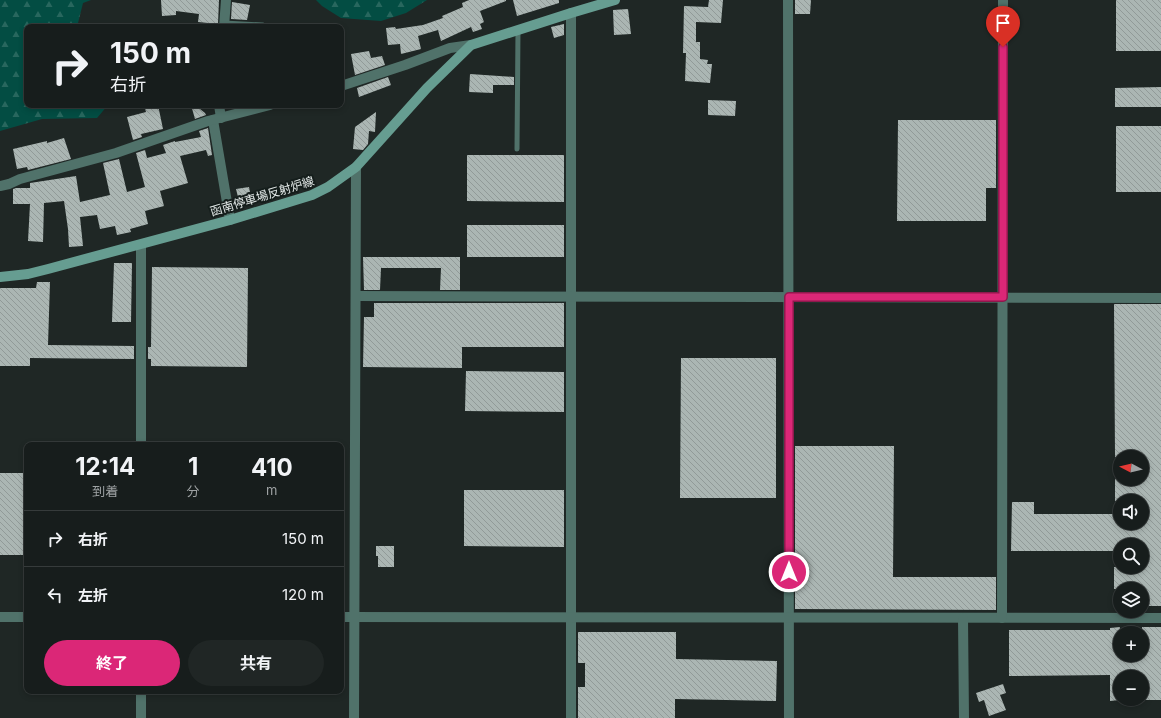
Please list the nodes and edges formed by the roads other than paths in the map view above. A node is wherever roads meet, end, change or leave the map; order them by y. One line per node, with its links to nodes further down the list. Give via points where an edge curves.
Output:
1 (226, 0): 6 (street)
2 (615, 0): 5 (main road, 函南停車場反射炉線)
3 (788, 0): 21 (street)
4 (1003, 0): 22 (street)
5 (571, 13): 7 (main road, 函南停車場反射炉線); 20 (street)
6 (224, 24)
7 (518, 30): 8 (main road, 函南停車場反射炉線); 13 (lane)
8 (471, 44): 9 (street, via 450,48); 14 (main road, 函南停車場反射炉線, via 427,88)
9 (344, 85)
10 (218, 108): 12 (street)
11 (259, 108): 12 (street)
12 (217, 119): 15 (street, via 116,154); 16 (street)
13 (517, 149)
14 (356, 167): 16 (main road, 函南停車場反射炉線, via 328,188 312,195); 19 (street)
15 (0, 186)
16 (230, 220): 17 (main road, 函南停車場反射炉線)
17 (141, 245): 18 (main road, 函南停車場反射炉線, via 28,274); 24 (street)
18 (0, 277)
19 (356, 296): 20 (street); 28 (street)
20 (571, 297): 21 (street); 29 (street)
21 (789, 297): 22 (street); 30 (street)
22 (1003, 297): 23 (street); 32 (street)
23 (1161, 298)
24 (141, 442)
25 (0, 617): 26 (street)
26 (24, 617)
27 (344, 617): 28 (street)
28 (354, 617): 29 (street); 36 (street)
29 (571, 618): 30 (street); 37 (street)
30 (790, 618): 31 (street); 38 (street)
31 (963, 618): 32 (street); 39 (street)
32 (1002, 618): 33 (street)
33 (1161, 618)
34 (141, 694): 35 (street)
35 (141, 718)
36 (354, 718)
37 (571, 718)
38 (789, 718)
39 (964, 718)

